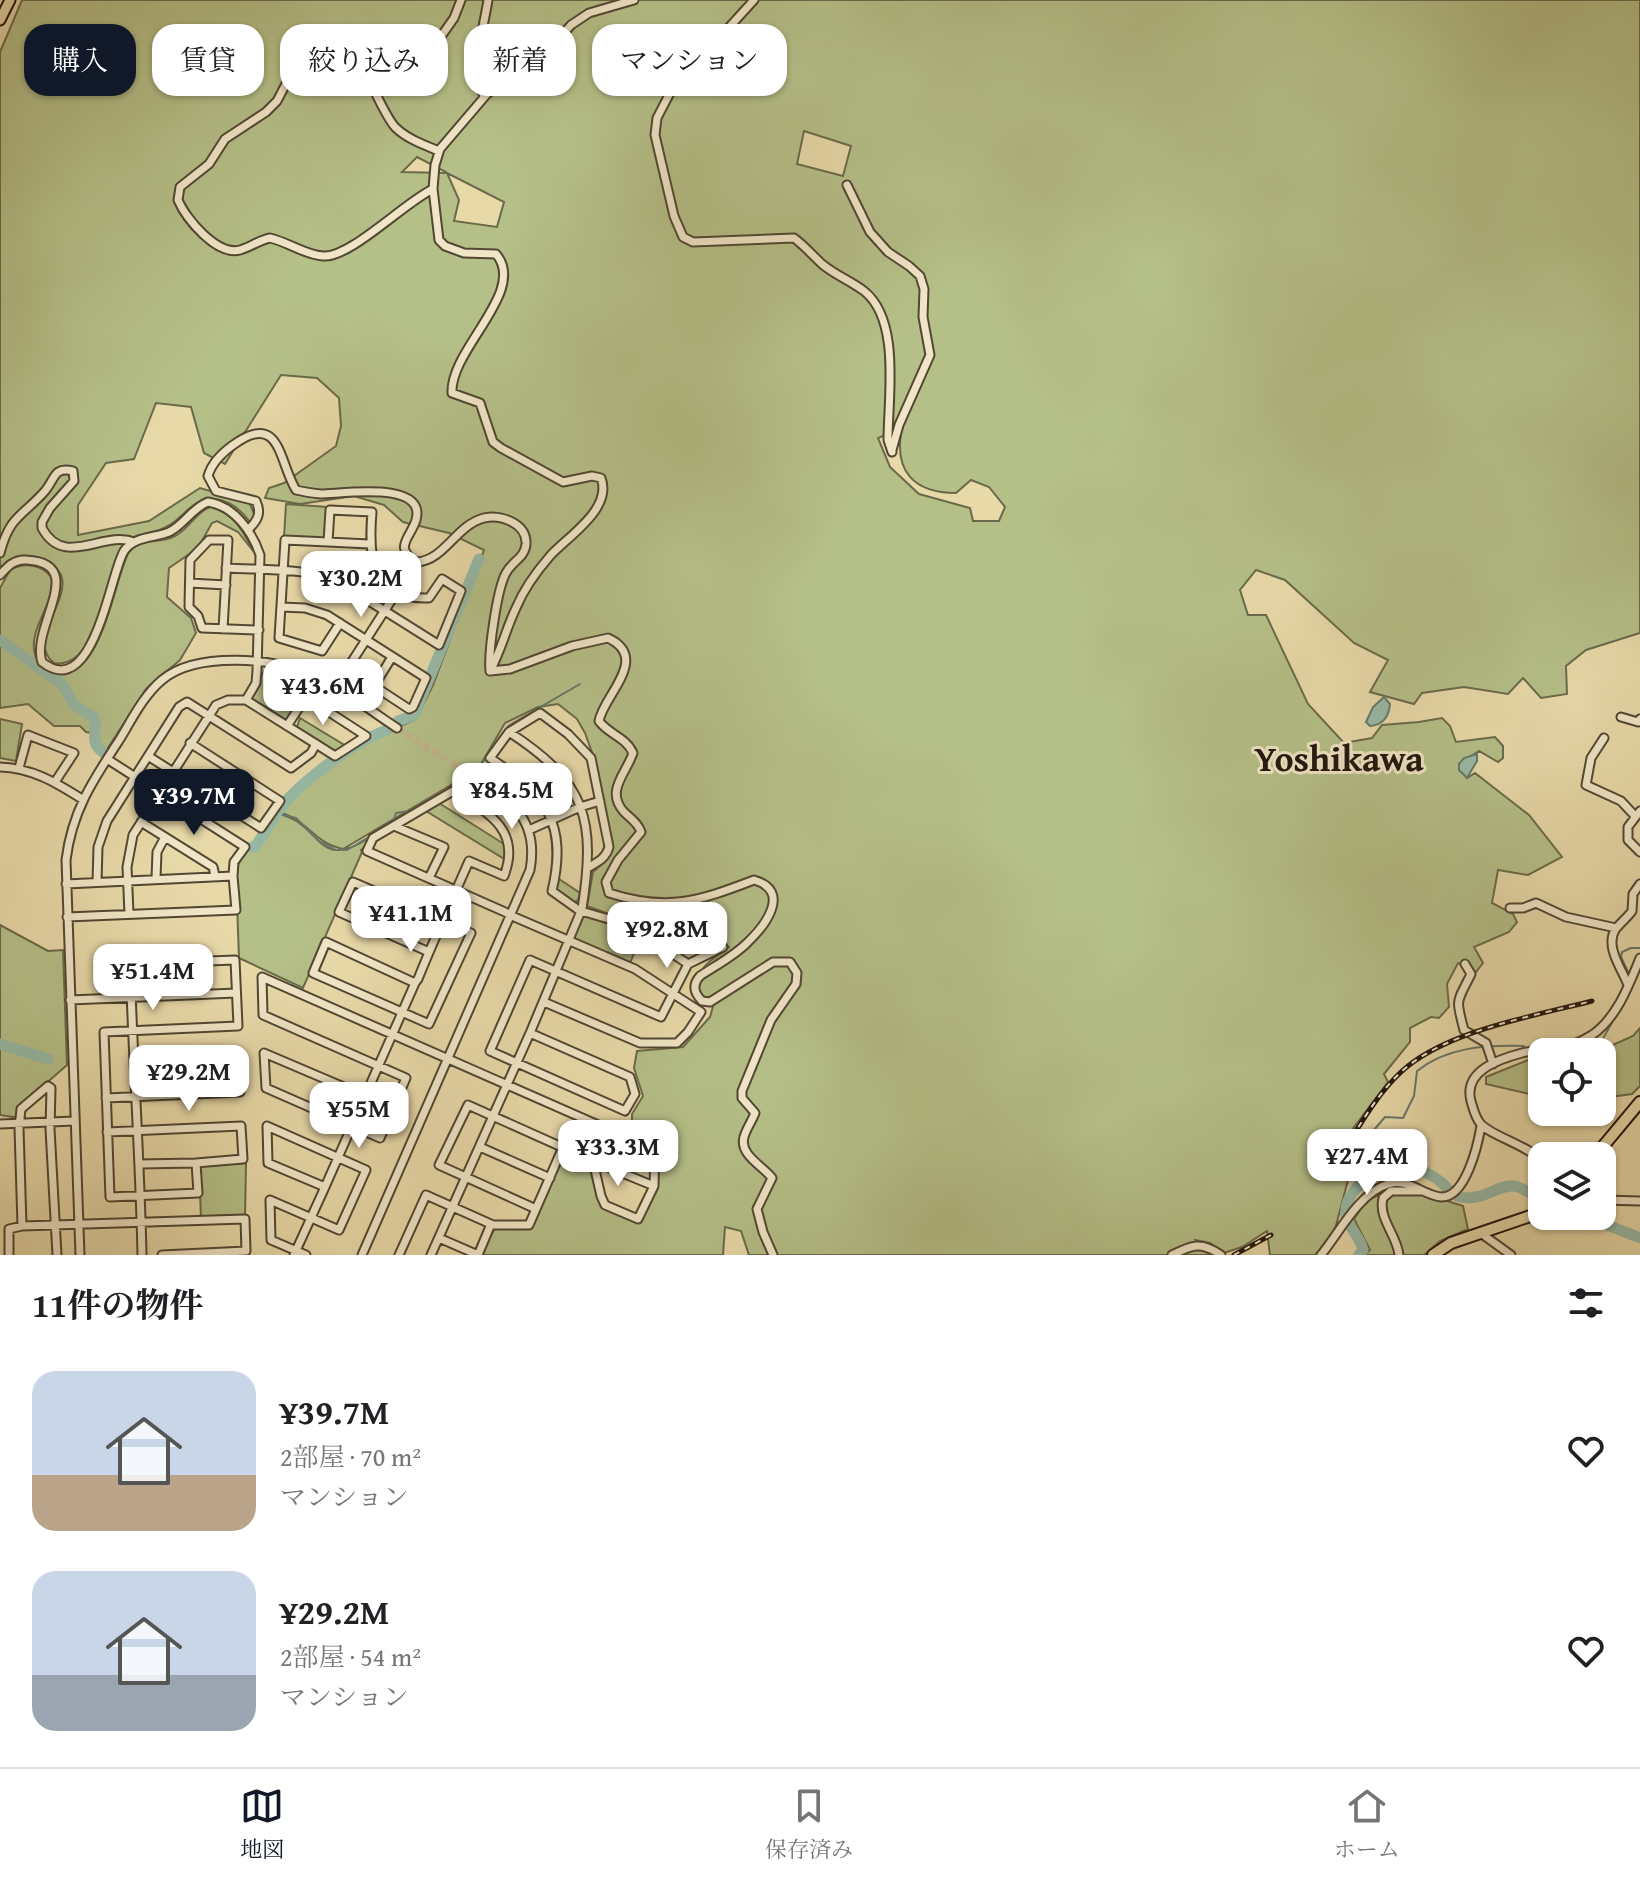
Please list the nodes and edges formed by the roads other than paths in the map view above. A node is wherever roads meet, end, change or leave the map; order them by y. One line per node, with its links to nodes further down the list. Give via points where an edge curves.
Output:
1 (10, 0): 6 (main road)
2 (461, 0): 7 (street)
3 (488, 0): 10 (street, via 478,41)
4 (634, 0): 10 (street, via 589,13)
5 (754, 0): 12 (street, via 671,91 657,118 655,135 674,216 683,237 693,242 794,238 875,302 890,350 892,452 930,355 924,289 920,276 870,232)
6 (0, 20)
7 (448, 26)
8 (280, 95): 13 (street, via 266,112 225,139 209,164 180,187 182,210 211,240 232,251 270,238 329,257)
9 (375, 96): 11 (street, via 397,129)
10 (484, 97): 11 (street)
11 (439, 151): 13 (street)
12 (847, 185)
13 (433, 189): 34 (street, via 439,240 464,253 496,254 504,267 502,291 463,356 452,393 480,403 493,442 518,459 563,482 592,476 603,484 598,507 525,591)
14 (248, 530): 15 (street, via 223,506 208,502 169,532); 20 (street); 34 (street, via 259,517 256,501 216,491 208,476 222,453 259,432 276,443 296,490 387,492 410,498 416,519 404,547 417,562 436,555 458,532 481,519 502,518 516,525 526,544 501,585)
15 (134, 542): 18 (street, via 116,539 69,548 45,535 45,516 74,481 73,471 62,469 8,527); 22 (street, via 123,553 100,629 73,666 60,669 42,662 39,652 57,591 51,569 16,561)
16 (328, 542): 17 (street); 17 (street, via 330,510 372,512); 21 (street, via 285,540)
17 (369, 544): 25 (street, via 376,573)
18 (0, 553)
19 (226, 568): 20 (street); 23 (street, via 228,540 209,540 190,560); 24 (street)
20 (261, 570): 21 (street); 30 (street)
21 (282, 572): 26 (street); 27 (street, via 334,579)
22 (0, 575)
23 (190, 583): 24 (street); 29 (street, via 189,607 202,628)
24 (226, 585): 29 (street)
25 (396, 593): 27 (street); 27 (street, via 429,598 442,579 461,591 439,645)
26 (281, 607): 28 (street, via 315,610); 28 (street, via 279,638 322,651)
27 (385, 611): 31 (street)
28 (340, 623): 31 (street)
29 (223, 629): 30 (street)
30 (259, 630): 33 (street)
31 (366, 640): 32 (street); 35 (street)
32 (392, 657): 32 (street, via 426,678 409,709 374,686)
33 (258, 663): 35 (street, via 300,669); 36 (street, via 256,683); 47 (street, via 205,661 174,671 150,694)
34 (490, 671): 86 (street, via 596,640 608,638 621,647 623,679 602,707 599,721 630,745 633,753 616,795 641,832 618,860 606,887 618,896 680,904 754,880 767,885 772,911)
35 (335, 688): 41 (street)
36 (246, 700): 37 (street, via 222,702); 40 (street)
37 (208, 716): 44 (street); 45 (street, via 291,768); 46 (street, via 187,702 179,707)
38 (1621, 717): 39 (street)
39 (1639, 722)
40 (287, 726): 45 (street); 45 (street, via 306,697 366,736 335,756)
41 (397, 728)
42 (509, 732): 56 (street, via 540,713 568,734 591,758); 57 (street, via 567,779); 59 (street, via 490,758 522,779)
43 (1604, 738): 58 (street, via 1591,758 1586,785)
44 (190, 743): 50 (street); 50 (street, via 280,801 261,828)
45 (316, 744)
46 (148, 756): 50 (street); 52 (street)
47 (107, 759): 52 (street); 55 (street)
48 (0, 767): 49 (street)
49 (19, 768): 53 (street); 53 (street, via 28,735 49,741 74,753)
50 (172, 772): 54 (street)
51 (466, 772): 62 (street, via 506,796)
52 (134, 777): 54 (street); 71 (street, via 107,821 98,847)
53 (55, 782): 55 (street)
54 (159, 793): 60 (street); 67 (street, via 245,847 234,862)
55 (82, 799): 72 (street, via 69,832)
56 (600, 801): 57 (street); 65 (street, via 609,847)
57 (580, 807): 59 (street); 65 (street)
58 (1637, 814): 64 (street, via 1628,827 1628,840)
59 (551, 819): 62 (street); 76 (street, via 558,842 552,891)
60 (141, 822): 63 (street); 70 (street, via 129,848)
61 (394, 826): 69 (street, via 444,847); 69 (street, via 373,838 367,851); 74 (street, via 453,791 495,819 509,850 504,876 469,861)
62 (529, 830): 78 (street, via 530,870)
63 (165, 837): 66 (street, via 213,867); 68 (street, via 157,852)
64 (1640, 852)
65 (589, 867): 76 (street)
66 (215, 876): 67 (street); 68 (street)
67 (233, 876): 77 (street, via 236,910)
68 (156, 878): 70 (street)
69 (429, 878): 74 (street)
70 (128, 881): 71 (street); 77 (street)
71 (97, 882): 72 (street)
72 (66, 884): 79 (street)
73 (1640, 884): 81 (street, via 1631,914)
74 (456, 891): 78 (street); 80 (street)
75 (1510, 908): 81 (street, via 1536,903 1566,917)
76 (581, 911): 82 (street); 83 (street)
77 (129, 914): 79 (street)
78 (512, 916): 83 (street); 104 (street)
79 (67, 917): 96 (street)
80 (442, 922): 85 (street); 85 (street, via 353,882 339,912); 98 (street, via 471,933 429,1024)
81 (1616, 928): 92 (street, via 1613,946)
82 (639, 931): 84 (street, via 643,923 684,920); 88 (street)
83 (570, 940): 90 (street); 93 (street)
84 (723, 947): 86 (street); 88 (street)
85 (429, 952): 91 (street)
86 (735, 952): 160 (street, via 695,981 702,1001 712,1001 773,962 790,962 797,973 742,1091 755,1113 743,1145 772,1178 757,1209)
87 (1640, 958): 92 (street)
88 (688, 964): 93 (street)
89 (1465, 964): 107 (street, via 1471,974 1458,995 1460,1018 1464,1030 1486,1043)
90 (557, 972): 93 (street, via 661,1017); 97 (street); 106 (street, via 530,960 524,973 490,1051)
91 (415, 983): 98 (street); 98 (street, via 326,942 313,973)
92 (1628, 986): 102 (street)
93 (673, 992): 97 (street, via 701,1012 677,1043 640,1043)
94 (236, 993): 95 (street); 95 (street, via 235,960 139,963 130,964); 99 (street, via 238,1026)
95 (131, 998): 96 (street); 99 (street)
96 (70, 1000): 115 (street)
97 (544, 1002): 100 (street)
98 (402, 1013): 101 (street)
99 (133, 1031): 105 (street); 112 (street, via 104,1032)
100 (530, 1033): 106 (street); 106 (street, via 630,1077 635,1094 625,1111)
101 (393, 1034): 104 (street); 108 (street); 108 (street, via 262,977 263,1015)
102 (1588, 1038)
103 (1528, 1052): 107 (street)
104 (449, 1059): 109 (street); 157 (street)
105 (135, 1063): 111 (street); 111 (street, via 239,1060 240,1092)
106 (516, 1063): 109 (street)
107 (1493, 1064): 119 (street, via 1471,1081 1469,1094)
108 (379, 1066): 110 (street); 120 (street, via 406,1078 380,1138)
109 (507, 1084): 114 (street); 133 (street, via 655,1150)
110 (365, 1096): 120 (street); 120 (street, via 264,1053 266,1088)
111 (136, 1097): 112 (street); 121 (street)
112 (106, 1098): 122 (street)
113 (1640, 1102): 123 (highway)
114 (493, 1115): 124 (street); 125 (street); 131 (street, via 468,1105 439,1165)
115 (75, 1121): 116 (street); 145 (street)
116 (50, 1122): 117 (street); 117 (street, via 48,1086 21,1109); 147 (street)
117 (21, 1123): 118 (street); 146 (street)
118 (0, 1124)
119 (1481, 1126): 126 (street); 135 (street, via 1467,1175 1453,1192 1441,1197)
120 (353, 1127): 127 (street)
121 (138, 1131): 122 (street); 129 (street, via 241,1126 243,1159); 130 (street)
122 (107, 1132): 136 (street, via 110,1197)
123 (1607, 1142)
124 (480, 1147): 131 (street); 132 (street)
125 (563, 1147): 128 (street); 132 (street)
126 (1528, 1150)
127 (338, 1157): 134 (street); 134 (street, via 267,1126 268,1163); 142 (street, via 366,1170 339,1230)
128 (593, 1161): 133 (street); 133 (street, via 605,1205 638,1219)
129 (196, 1163): 130 (street); 136 (street, via 198,1193)
130 (139, 1164): 136 (street)
131 (466, 1177): 139 (street); 140 (street)
132 (550, 1178): 140 (street)
133 (654, 1186)
134 (325, 1187): 142 (street)
135 (1425, 1190): 163 (street, via 1403,1182 1383,1185 1352,1213); 164 (street, via 1391,1191 1383,1198 1382,1214)
136 (140, 1196): 143 (street)
137 (1616, 1200): 138 (street)
138 (1640, 1201)
139 (453, 1208): 144 (street); 149 (street); 158 (street, via 426,1195)
140 (536, 1209): 144 (street, via 529,1225)
141 (1528, 1217): 148 (highway)
142 (311, 1218): 150 (street); 150 (street, via 270,1200 271,1240)
143 (141, 1223): 145 (street); 154 (street); 155 (street, via 245,1219 246,1251)
144 (491, 1224): 149 (street, via 478,1255)
145 (79, 1225): 147 (street); 153 (street)
146 (22, 1226): 147 (street); 151 (street, via 9,1229)
147 (54, 1226): 152 (street)
148 (1482, 1234): 165 (highway); 166 (street)
149 (439, 1238): 159 (street)
150 (296, 1253): 156 (street)
151 (9, 1255)
152 (57, 1255)
153 (80, 1255)
154 (142, 1255)
155 (162, 1255)
156 (306, 1255)
157 (362, 1255)
158 (399, 1255)
159 (431, 1255)
160 (773, 1255)
161 (1172, 1255): 162 (street, via 1202,1244)
162 (1221, 1255)
163 (1321, 1255)
164 (1399, 1255)
165 (1433, 1255)
166 (1511, 1255)

